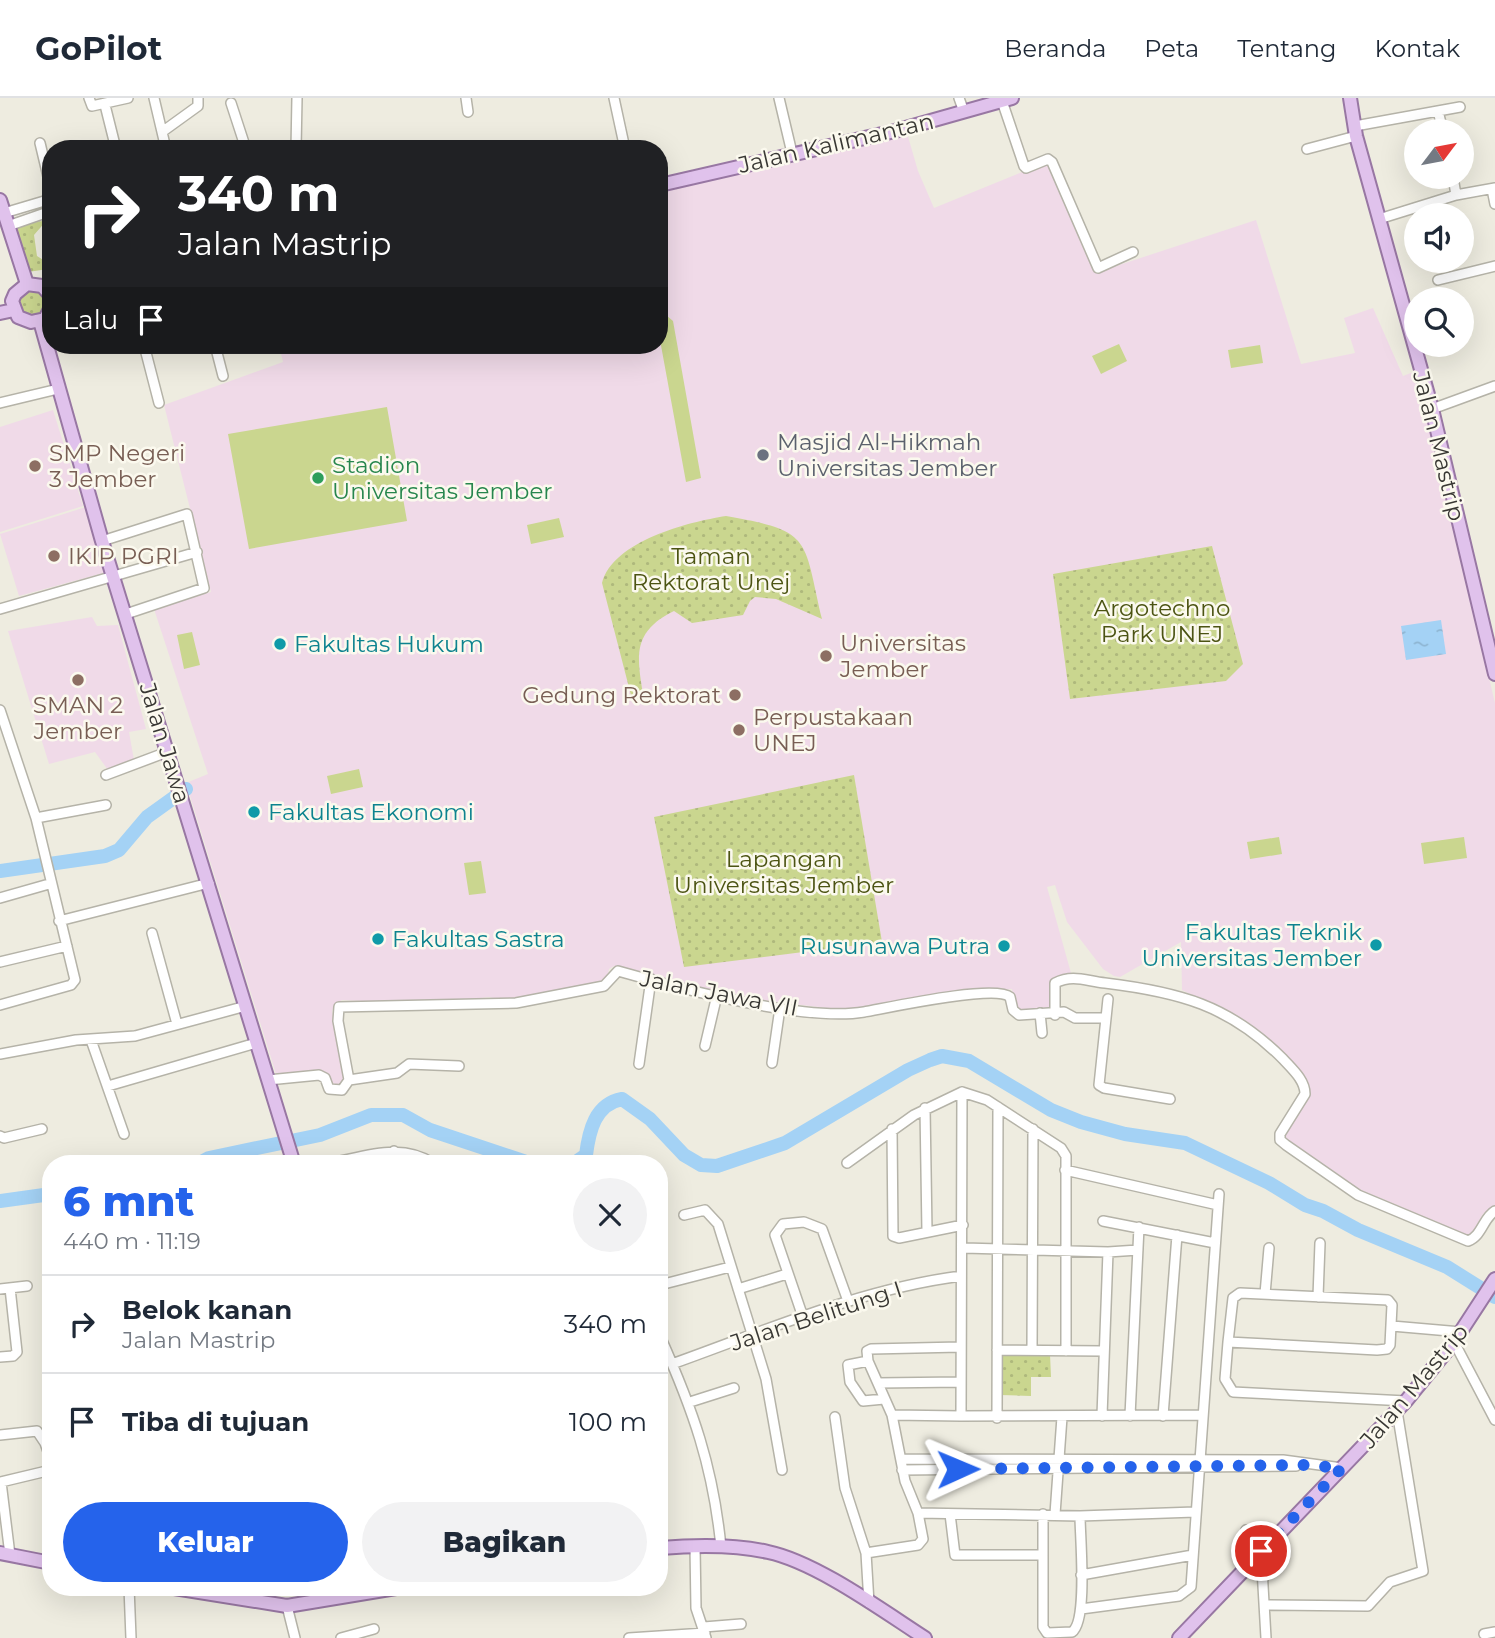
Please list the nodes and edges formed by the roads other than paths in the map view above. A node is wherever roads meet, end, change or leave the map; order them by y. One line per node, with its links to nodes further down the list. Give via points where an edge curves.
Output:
1 (89, 98): 13 (street, via 92,106)
2 (128, 98): 13 (street)
3 (154, 98): 20 (street)
4 (198, 98): 20 (street, via 198,106)
5 (297, 98): 24 (street)
6 (466, 98): 16 (street)
7 (614, 98): 25 (street)
8 (779, 98): 29 (street)
9 (959, 98): 17 (street)
10 (1350, 98): 19 (main road, Jalan Mastrip)
11 (1007, 100): 17 (main road, Jalan Kalimantan); 39 (street, via 1024,166 1048,159 1052,162 1097,268)
12 (231, 103): 23 (street)
13 (105, 105): 21 (street)
14 (1461, 107): 15 (street)
15 (1438, 111): 18 (street); 19 (street)
16 (468, 112)
17 (964, 112): 29 (main road, Jalan Kalimantan)
18 (1440, 119)
19 (1355, 131): 27 (street); 38 (main road, Jalan Mastrip)
20 (162, 132): 22 (street)
21 (114, 140)
22 (164, 140)
23 (243, 140)
24 (296, 140)
25 (623, 140)
26 (40, 143): 28 (street)
27 (1307, 149)
28 (42, 151)
29 (792, 153): 30 (main road, Jalan Kalimantan)
30 (668, 183)
31 (1493, 188): 33 (street); 35 (street)
32 (1455, 189): 33 (street)
33 (1456, 195): 38 (street)
34 (42, 202): 37 (street)
35 (1495, 204)
36 (42, 211): 37 (street)
37 (4, 213): 42 (main road)
38 (1379, 219): 56 (main road, Jalan Mastrip)
39 (1133, 252)
40 (1495, 266): 41 (street)
41 (1438, 280)
42 (27, 284): 43 (main road); 44 (main road, via 15,294)
43 (42, 286)
44 (14, 310): 45 (main road); 46 (main road, via 26,321)
45 (0, 313)
46 (40, 321): 47 (main road, Jalan Jawa)
47 (42, 329)
48 (49, 354): 53 (main road, Jalan Jawa)
49 (146, 354): 55 (street)
50 (217, 354): 51 (street)
51 (223, 376)
52 (1495, 386): 56 (street)
53 (58, 389): 54 (street); 57 (main road, Jalan Jawa)
54 (0, 403)
55 (159, 403)
56 (1432, 410): 62 (main road, Jalan Mastrip)
57 (102, 541): 58 (street, via 187,514); 59 (main road, Jalan Jawa)
58 (197, 552): 59 (street); 61 (street, via 205,586 200,591)
59 (114, 576): 60 (street); 61 (main road, Jalan Jawa)
60 (0, 609)
61 (126, 614): 65 (main road, Jalan Jawa)
62 (1491, 640): 63 (main road, Jalan Mastrip)
63 (1495, 674)
64 (0, 710): 68 (street)
65 (167, 752): 66 (street); 69 (main road, Jalan Jawa)
66 (106, 775)
67 (106, 806): 68 (street)
68 (36, 818): 70 (street)
69 (209, 883): 72 (street); 80 (main road, Jalan Jawa)
70 (50, 884): 71 (street); 72 (street)
71 (0, 898)
72 (59, 921): 74 (street)
73 (152, 933): 85 (street)
74 (67, 946): 75 (street); 79 (street, via 74,982)
75 (0, 962)
76 (651, 979): 77 (street, Jalan Jawa VII); 91 (street); 95 (street, Jalan Jawa VII, via 618,971 604,986 507,1004 339,1007)
77 (717, 995): 81 (street, Jalan Jawa VII); 89 (street)
78 (1108, 999): 84 (street)
79 (0, 1005)
80 (246, 1006): 85 (street); 88 (main road, Jalan Jawa)
81 (780, 1008): 82 (street, Jalan Jawa VII, via 857,1013 1000,992 1010,997 1017,1014); 92 (street)
82 (1040, 1013): 83 (street, Jalan Jawa VII); 86 (street)
83 (1055, 1014): 84 (street, Jalan Jawa VII); 115 (street, via 1055,983 1079,976 1176,993 1233,1019 1295,1071 1305,1094 1280,1140 1359,1195 1468,1241)
84 (1106, 1018): 98 (street, via 1100,1085)
85 (177, 1024): 87 (street, via 135,1036)
86 (1042, 1032)
87 (91, 1040): 90 (street); 96 (street)
88 (256, 1043): 94 (main road, Jalan Jawa); 96 (street)
89 (705, 1046)
90 (0, 1054)
91 (639, 1063)
92 (772, 1063)
93 (459, 1066): 95 (street, via 409,1064 397,1073)
94 (268, 1080): 95 (street, via 319,1075 335,1092); 107 (main road, Jalan Jawa)
95 (349, 1080)
96 (108, 1086): 104 (street)
97 (962, 1092): 99 (street); 100 (street); 118 (street)
98 (1170, 1099)
99 (998, 1107): 103 (street); 126 (street)
100 (925, 1108): 102 (street); 120 (street)
101 (42, 1129): 105 (street)
102 (892, 1129): 111 (street); 120 (street, via 892,1235 899,1238)
103 (1033, 1129): 112 (street, via 1063,1149); 128 (street)
104 (124, 1134)
105 (0, 1136)
106 (394, 1151): 108 (street); 109 (street); 110 (street)
107 (291, 1155)
108 (368, 1155)
109 (395, 1155)
110 (416, 1155)
111 (846, 1163)
112 (1065, 1170): 114 (street); 129 (street)
113 (1219, 1194): 114 (street)
114 (1218, 1205): 122 (street)
115 (1495, 1210)
116 (684, 1215): 131 (street, via 701,1209 711,1213)
117 (1103, 1221): 119 (street)
118 (963, 1225): 120 (street); 124 (street)
119 (1139, 1227): 121 (street); 127 (street)
120 (927, 1231)
121 (1177, 1235): 122 (street); 168 (street)
122 (1215, 1243): 163 (street)
123 (1320, 1243): 140 (street)
124 (964, 1248): 126 (street); 133 (street)
125 (1269, 1248): 139 (street)
126 (996, 1250): 128 (street); 148 (street)
127 (1138, 1250): 130 (street); 167 (street)
128 (1032, 1251): 129 (street); 149 (street)
129 (1066, 1251): 130 (street); 150 (street)
130 (1108, 1252): 151 (street)
131 (730, 1266): 135 (street); 138 (street)
132 (787, 1274): 138 (street); 141 (street, via 776,1230 787,1223 816,1225 825,1234); 142 (street)
133 (961, 1276): 141 (street, Jalan Belitung I); 147 (street)
134 (1495, 1279): 145 (main road, Jalan Mastrip)
135 (668, 1283)
136 (27, 1286): 137 (street)
137 (5, 1288): 153 (street, via 17,1352)
138 (738, 1289): 144 (street)
139 (1265, 1294): 140 (street); 146 (street, via 1234,1295)
140 (1318, 1297): 143 (street, via 1388,1300)
141 (848, 1301): 142 (street, Jalan Belitung I)
142 (803, 1317): 144 (street, Jalan Belitung I)
143 (1392, 1326): 145 (street); 146 (street, via 1390,1345 1384,1349)
144 (752, 1337): 155 (street, Jalan Belitung I); 180 (street, via 766,1379)
145 (1457, 1337): 161 (main road, Jalan Mastrip); 171 (street)
146 (1228, 1342): 161 (street, via 1225,1379 1233,1392)
147 (960, 1348): 154 (street, via 871,1349); 156 (street)
148 (997, 1350): 149 (street); 170 (street)
149 (1032, 1350): 150 (street)
150 (1066, 1351): 151 (street)
151 (1103, 1351): 166 (street)
152 (668, 1355): 155 (street)
153 (0, 1357)
154 (868, 1361): 157 (street); 159 (street, via 848,1365 850,1382 865,1402)
155 (672, 1364): 160 (street)
156 (961, 1381): 157 (street); 165 (street)
157 (878, 1383): 159 (street)
158 (734, 1388): 160 (street)
159 (884, 1399): 162 (street)
160 (690, 1402): 191 (street, via 716,1496)
161 (1401, 1406): 179 (main road, Jalan Mastrip); 204 (street, via 1423,1571 1390,1582 1369,1606)
162 (892, 1415): 165 (street); 174 (street)
163 (1203, 1415): 168 (street); 175 (street)
164 (835, 1416): 194 (street, via 845,1488)
165 (961, 1416): 170 (street)
166 (1102, 1416): 167 (street); 169 (street)
167 (1130, 1416): 168 (street)
168 (1163, 1416)
169 (1062, 1417): 170 (street); 177 (street)
170 (997, 1418)
171 (1495, 1420)
172 (0, 1435): 173 (street, via 37,1430)
173 (42, 1438)
174 (901, 1459): 176 (street); 181 (street)
175 (1201, 1464): 177 (street); 179 (street); 183 (street)
176 (986, 1465): 177 (street); 181 (street)
177 (1059, 1465): 186 (street)
178 (42, 1466): 195 (street, via 0,1484)
179 (1342, 1468): 189 (main road, Jalan Mastrip)
180 (782, 1470)
181 (902, 1470): 182 (street)
182 (918, 1513): 184 (street); 194 (street, via 922,1543)
183 (1195, 1513): 187 (street); 197 (street)
184 (950, 1514): 185 (street); 196 (street, via 955,1555)
185 (1043, 1514): 186 (street); 196 (street)
186 (1055, 1514): 187 (street)
187 (1080, 1516): 199 (street)
188 (1245, 1530): 189 (street)
189 (1278, 1533): 193 (main road, Jalan Mastrip)
190 (695, 1547): 191 (main road); 192 (main road); 210 (street, via 696,1608)
191 (722, 1547): 203 (main road, via 782,1556)
192 (668, 1548)
193 (1261, 1551): 204 (street); 217 (main road, Jalan Mastrip)
194 (866, 1553): 203 (street)
195 (5, 1554): 198 (main road)
196 (1043, 1555): 206 (street, via 1045,1631 1074,1631)
197 (1193, 1555): 199 (street); 206 (street, via 1192,1583 1184,1594)
198 (42, 1561)
199 (1081, 1575): 206 (street)
200 (129, 1596): 212 (street)
201 (224, 1596): 205 (main road)
202 (348, 1596): 205 (main road)
203 (869, 1603): 216 (main road)
204 (1266, 1605): 218 (street)
205 (287, 1606): 213 (street)
206 (1081, 1609)
207 (741, 1624): 210 (street)
208 (374, 1629): 214 (street)
209 (1495, 1632): 211 (street)
210 (705, 1633): 215 (street)
211 (1484, 1634)
212 (131, 1638)
213 (295, 1638)
214 (341, 1638)
215 (629, 1638)
216 (925, 1638)
217 (1180, 1638)
218 (1266, 1638)

